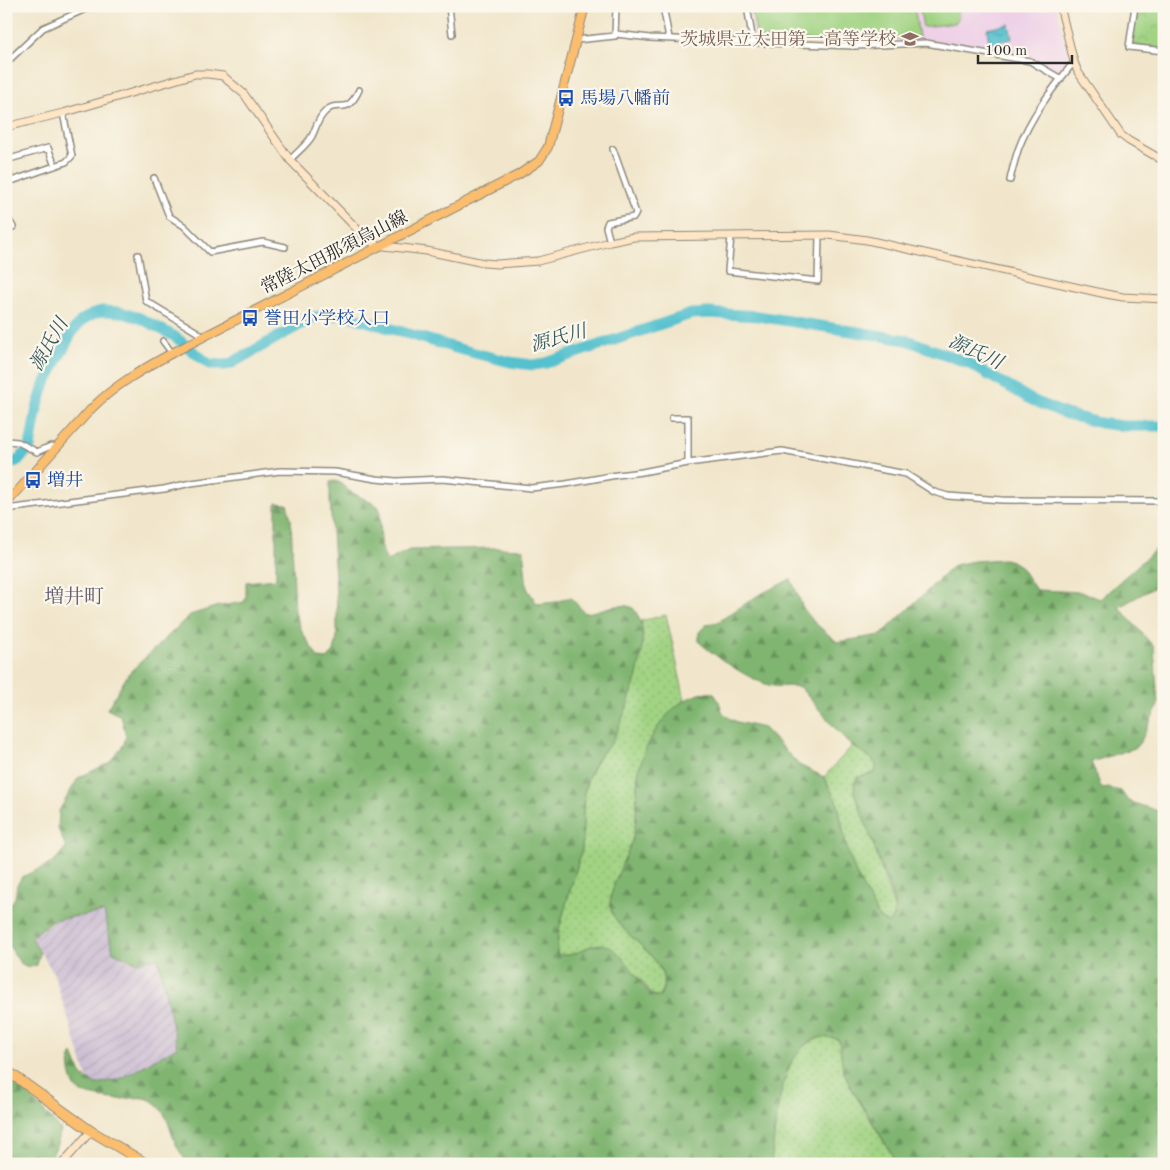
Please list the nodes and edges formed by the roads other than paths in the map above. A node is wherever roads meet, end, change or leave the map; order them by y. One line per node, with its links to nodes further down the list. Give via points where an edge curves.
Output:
1 (92, 6): 16 (street, via 42,28)
2 (449, 6): 9 (street)
3 (585, 6): 12 (main road, 常陸太田那須烏山線)
4 (616, 6): 10 (street)
5 (663, 6): 11 (street)
6 (747, 6): 13 (street)
7 (1060, 6): 15 (street)
8 (1135, 6): 14 (street, via 1129,47)
9 (452, 34)
10 (616, 34): 11 (street); 12 (street, via 612,38)
11 (669, 38): 13 (street)
12 (576, 40): 35 (main road, 常陸太田那須烏山線, via 548,147 542,158 518,175)
13 (753, 42): 17 (street, via 855,46 926,43 1030,61)
14 (1164, 51)
15 (1074, 62): 17 (street); 24 (street, via 1121,135)
16 (6, 63)
17 (1061, 79): 28 (street, via 1034,117 1018,150)
18 (359, 90): 23 (street, via 350,105 325,111 311,138)
19 (63, 113): 20 (street); 23 (street, via 195,74 223,76 244,94); 26 (street, via 72,156)
20 (6, 127)
21 (613, 149): 34 (street, via 636,213 634,217 608,222)
22 (6, 160): 26 (street, via 48,148)
23 (290, 160): 35 (street, via 369,241)
24 (1164, 161)
25 (6, 164): 29 (street)
26 (55, 166): 29 (street)
27 (154, 178): 36 (street, via 169,216 210,252 263,242)
28 (1010, 180)
29 (8, 182)
30 (6, 215): 31 (street)
31 (13, 227)
32 (819, 235): 33 (street); 33 (street, via 818,281 728,271); 38 (street, via 867,240 1106,294)
33 (731, 236): 34 (street, via 634,237)
34 (610, 242): 35 (street, via 538,261 511,264 484,263)
35 (380, 245): 39 (main road, 常陸太田那須烏山線)
36 (285, 247)
37 (138, 255): 39 (street, via 146,301 197,332)
38 (1164, 300)
39 (201, 338): 41 (main road, 常陸太田那須烏山線)
40 (162, 341): 41 (street)
41 (176, 351): 44 (main road, 常陸太田那須烏山線, via 103,397)
42 (672, 418): 45 (street, via 688,418)
43 (6, 441): 44 (street, via 18,442 37,452)
44 (57, 446): 47 (main road, 常陸太田那須烏山線)
45 (688, 463): 46 (street, via 782,451 906,474 934,492 948,496 1002,500); 48 (street, via 531,488 444,479 396,481 335,472 280,472)
46 (1164, 501)
47 (6, 504)
48 (6, 509)
49 (6, 1070): 50 (highway)
50 (91, 1132): 51 (street); 52 (highway)
51 (62, 1164)
52 (147, 1164)

